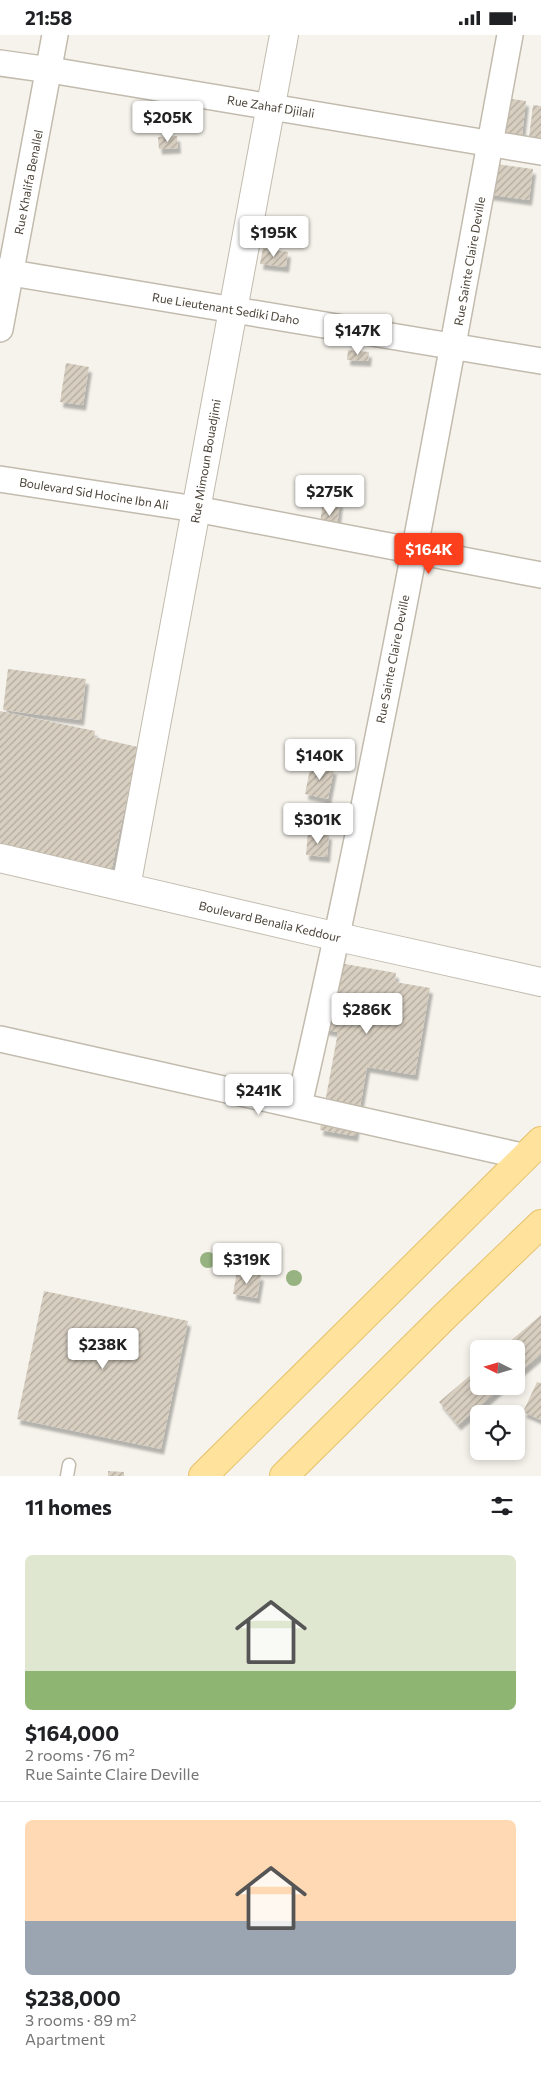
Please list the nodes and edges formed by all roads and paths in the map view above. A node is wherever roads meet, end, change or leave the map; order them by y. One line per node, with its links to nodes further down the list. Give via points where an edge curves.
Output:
1 (56, 35): 5 (street, Rue Khalifa Benallel)
2 (284, 35): 6 (street, Rue Mimoun Bouadjimi)
3 (510, 35): 7 (street, Rue Sainte Claire Deville)
4 (0, 63): 5 (street, Rue Zahaf Djilali)
5 (50, 70): 6 (street, Rue Zahaf Djilali); 9 (street, Rue Khalifa Benallel)
6 (270, 106): 7 (street, Rue Zahaf Djilali); 10 (street, Rue Mimoun Bouadjimi)
7 (490, 143): 8 (street, Rue Zahaf Djilali); 12 (street, Rue Sainte Claire Deville)
8 (541, 152)
9 (5, 271): 10 (street, Rue Lieutenant Sediki Daho); 11 (street, Rue Khalifa Benallel)
10 (233, 309): 12 (street, Rue Lieutenant Sediki Daho); 15 (street, Rue Mimoun Bouadjimi)
11 (0, 329)
12 (454, 345): 13 (street, Rue Lieutenant Sediki Daho); 16 (street, Rue Sainte Claire Deville)
13 (541, 361)
14 (0, 479): 15 (street, Boulevard Sid Hocine Ibn Ali)
15 (196, 509): 16 (street, Boulevard Sid Hocine Ibn Ali); 19 (street, Rue Mimoun Bouadjimi)
16 (413, 551): 17 (street, Boulevard Sid Hocine Ibn Ali); 20 (street, Rue Sainte Claire Deville)
17 (541, 575)
18 (0, 858): 19 (street, Boulevard Benalia Keddour)
19 (126, 887): 20 (street, Boulevard Benalia Keddour)
20 (338, 937): 21 (street, Boulevard Benalia Keddour); 23 (street, Rue Sainte Claire Deville)
21 (541, 982)
22 (0, 1039): 23 (street)
23 (299, 1105): 24 (street)
24 (533, 1149): 26 (main road)
25 (541, 1224): 27 (main road)
26 (203, 1476)
27 (284, 1476)

